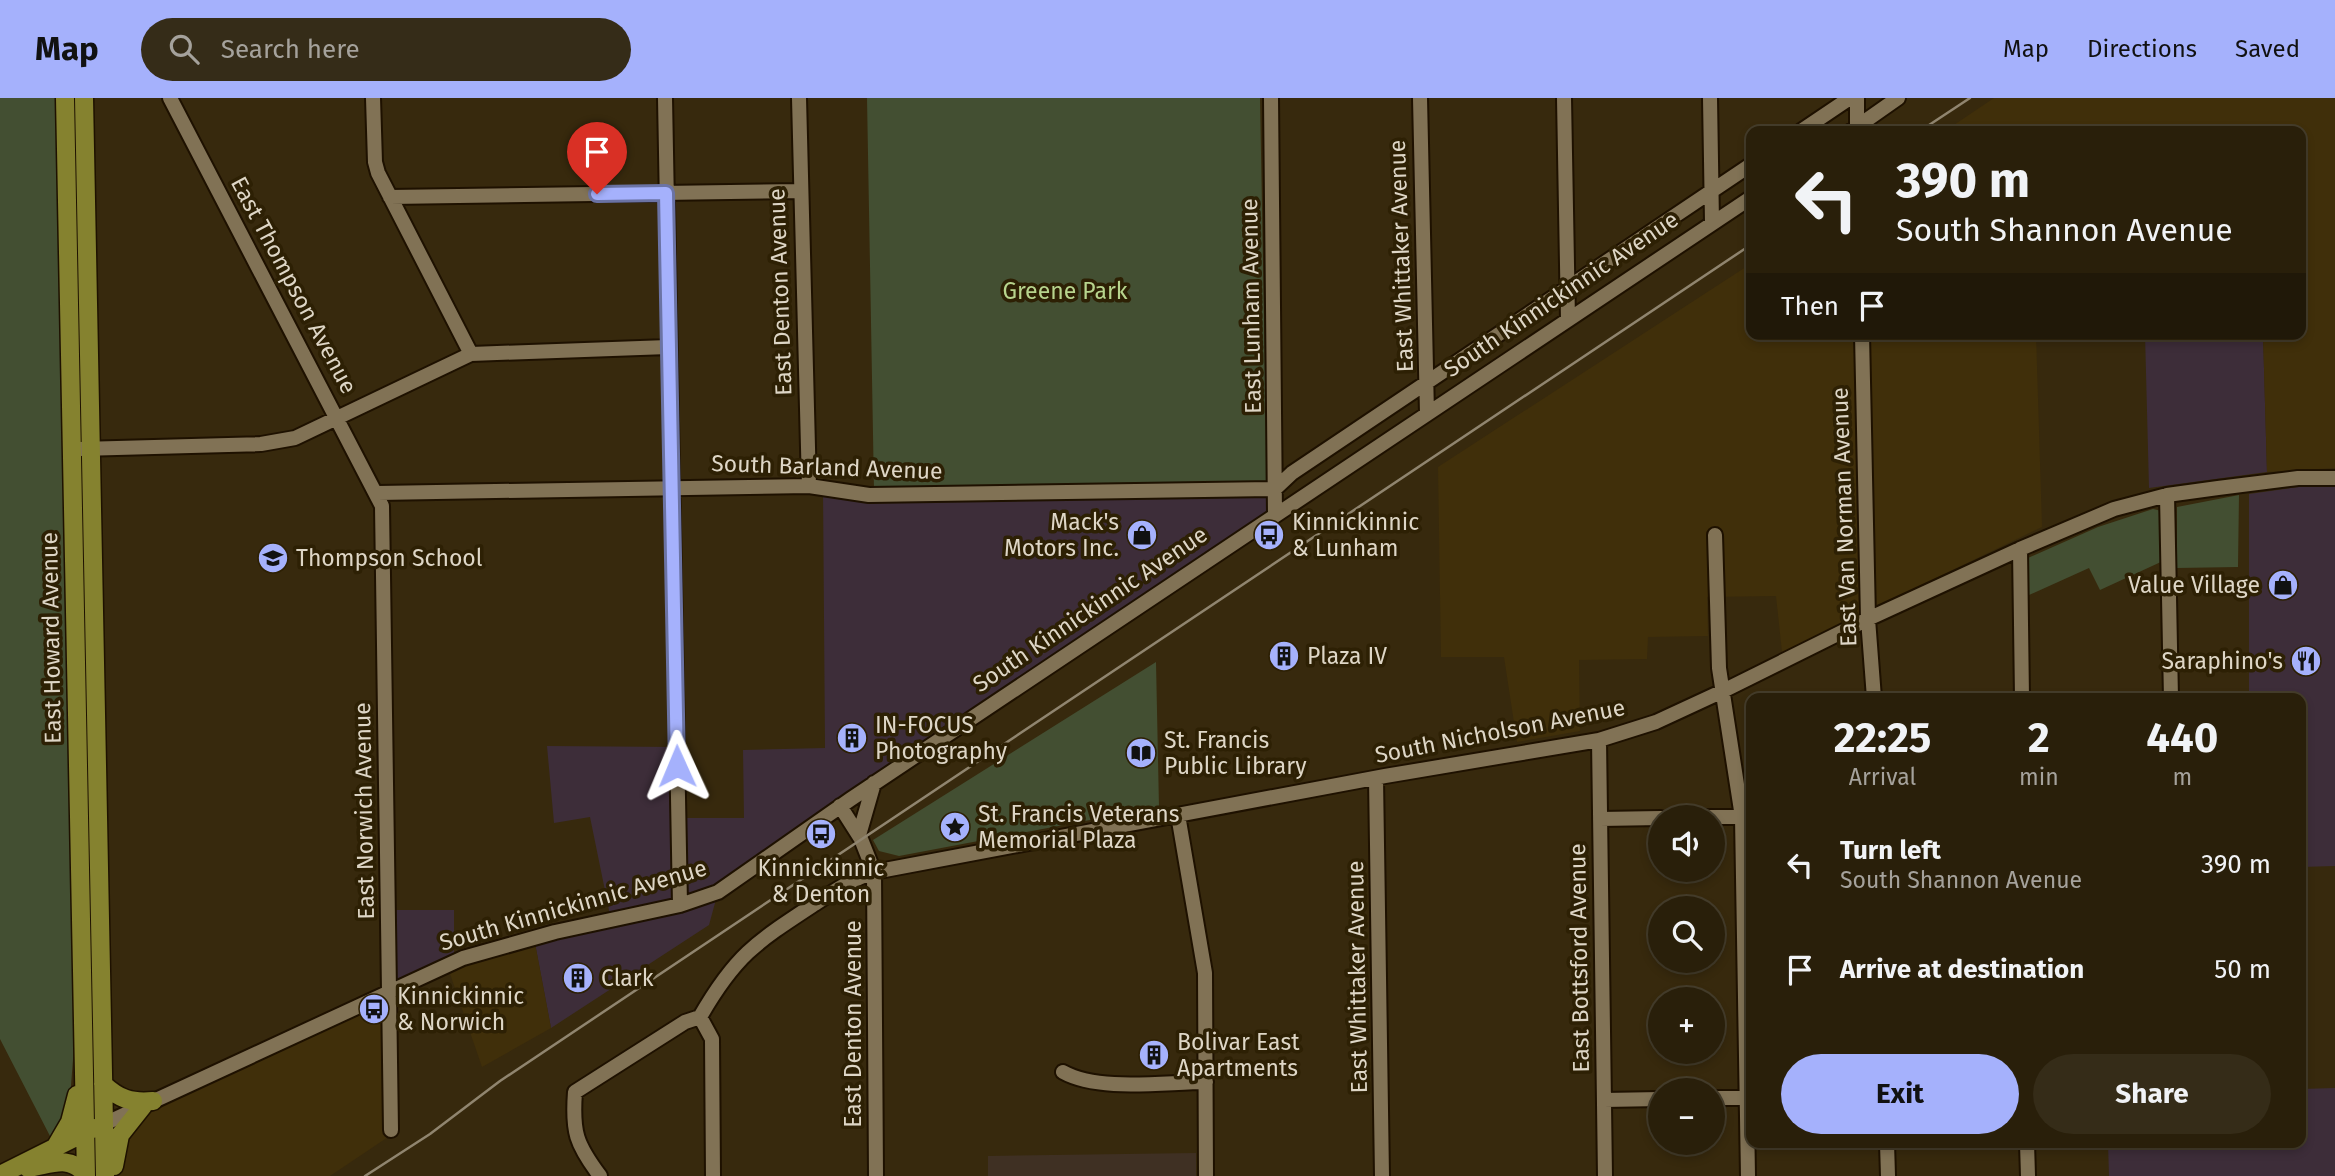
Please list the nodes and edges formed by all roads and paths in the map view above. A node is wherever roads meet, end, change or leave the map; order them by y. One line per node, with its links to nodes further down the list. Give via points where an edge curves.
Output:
1 (65, 98): 32 (main road, East Howard Avenue)
2 (84, 98): 33 (main road, East Howard Avenue)
3 (170, 98): 31 (street, East Thompson Avenue)
4 (373, 98): 21 (street, via 375,162)
5 (665, 98): 20 (street)
6 (799, 98): 18 (street, East Denton Avenue)
7 (1271, 98): 37 (street, East Lunham Avenue)
8 (1420, 98): 29 (street, East Whittaker Avenue)
9 (1564, 98): 24 (street)
10 (1710, 98): 19 (street)
11 (1850, 98): 14 (street)
12 (1857, 98): 15 (street)
13 (1898, 98): 16 (street)
14 (1808, 126)
15 (1855, 126)
16 (1860, 126)
17 (1746, 168): 19 (street, South Kinnickinnic Avenue)
18 (800, 191): 20 (street); 36 (street, East Denton Avenue)
19 (1712, 191): 23 (street); 24 (street, South Kinnickinnic Avenue)
20 (666, 193): 21 (street); 27 (street)
21 (390, 197): 28 (street)
22 (1746, 201): 23 (street, South Kinnickinnic Avenue)
23 (1712, 222): 25 (street, South Kinnickinnic Avenue)
24 (1569, 289): 25 (street); 29 (street, South Kinnickinnic Avenue)
25 (1568, 320): 30 (street, South Kinnickinnic Avenue)
26 (1862, 340): 45 (street, East Van Norman Avenue)
27 (668, 347): 28 (street); 35 (street)
28 (471, 354): 31 (street)
29 (1427, 384): 30 (street, East Whittaker Avenue); 37 (street, South Kinnickinnic Avenue)
30 (1427, 414): 42 (street, South Kinnickinnic Avenue)
31 (339, 419): 33 (street, via 295,438 261,444); 39 (street, East Thompson Avenue)
32 (72, 449): 33 (street); 65 (main road, East Howard Avenue)
33 (91, 449): 68 (main road, East Howard Avenue)
34 (2335, 478): 40 (street, South Nicholson Avenue)
35 (672, 486): 36 (street, South Barland Avenue); 39 (street, South Barland Avenue); 62 (street)
36 (809, 486): 38 (street, South Barland Avenue)
37 (1275, 489): 38 (street, South Barland Avenue, via 869,495); 42 (street, East Lunham Avenue)
38 (834, 490): 41 (street)
39 (378, 493): 63 (street, East Norwich Avenue, via 384,569)
40 (2167, 495): 44 (street, South Nicholson Avenue, via 2113,509); 49 (street)
41 (829, 505)
42 (1275, 514): 52 (street, South Kinnickinnic Avenue)
43 (1715, 535): 46 (street)
44 (2020, 548): 45 (street, South Nicholson Avenue); 48 (street)
45 (1868, 619): 46 (street, South Nicholson Avenue); 47 (street, East Van Norman Avenue)
46 (1723, 691): 50 (street, South Nicholson Avenue, via 1656,722); 54 (street)
47 (1874, 693)
48 (2022, 693)
49 (2171, 693)
50 (1599, 740): 51 (street, South Nicholson Avenue); 59 (street, East Bottsford Avenue)
51 (1376, 778): 55 (street, South Nicholson Avenue); 89 (street, East Whittaker Avenue)
52 (874, 783): 53 (street, South Kinnickinnic Avenue); 60 (street)
53 (839, 806): 60 (street); 62 (street, South Kinnickinnic Avenue, via 718,892)
54 (1746, 812)
55 (1178, 816): 61 (street, South Nicholson Avenue); 67 (street, via 1204,962)
56 (1725, 817): 57 (street)
57 (1746, 817)
58 (1648, 818): 59 (street)
59 (1600, 819): 72 (street, East Bottsford Avenue)
60 (859, 835): 61 (street)
61 (874, 872): 64 (street, South Nicholson Avenue, via 854,879 753,944 722,978); 87 (street, East Denton Avenue)
62 (680, 905): 63 (street, South Kinnickinnic Avenue, via 505,945)
63 (389, 990): 73 (street, South Kinnickinnic Avenue); 75 (street, East Norwich Avenue)
64 (700, 1017): 85 (street, via 575,1092 572,1126); 86 (street, via 712,1039)
65 (83, 1057): 76 (main road, East Howard Avenue); 77 (main road, via 74,1113)
66 (1063, 1072): 67 (street, via 1096,1083)
67 (1206, 1082): 88 (street)
68 (103, 1084): 73 (main road, via 116,1097); 74 (main road, East Howard Avenue)
69 (1725, 1098): 70 (street)
70 (1746, 1098)
71 (1648, 1099): 72 (street)
72 (1604, 1100): 90 (street, East Bottsford Avenue)
73 (148, 1103): 74 (street, South Kinnickinnic Avenue); 84 (main road, via 120,1135)
74 (104, 1124): 76 (main road, South Kinnickinnic Avenue); 83 (main road, East Howard Avenue)
75 (391, 1130)
76 (85, 1133): 77 (main road, South Kinnickinnic Avenue); 82 (main road, East Howard Avenue)
77 (55, 1146): 81 (main road, South Kinnickinnic Avenue)
78 (1748, 1148): 91 (street)
79 (1887, 1148): 92 (street)
80 (2027, 1148): 93 (street)
81 (4, 1173): 82 (main road, via 63,1161)
82 (86, 1175)
83 (105, 1176)
84 (112, 1176)
85 (600, 1176)
86 (713, 1176)
87 (876, 1176)
88 (1206, 1176)
89 (1382, 1176)
90 (1605, 1176)
91 (1748, 1176)
92 (1888, 1176)
93 (2028, 1176)

